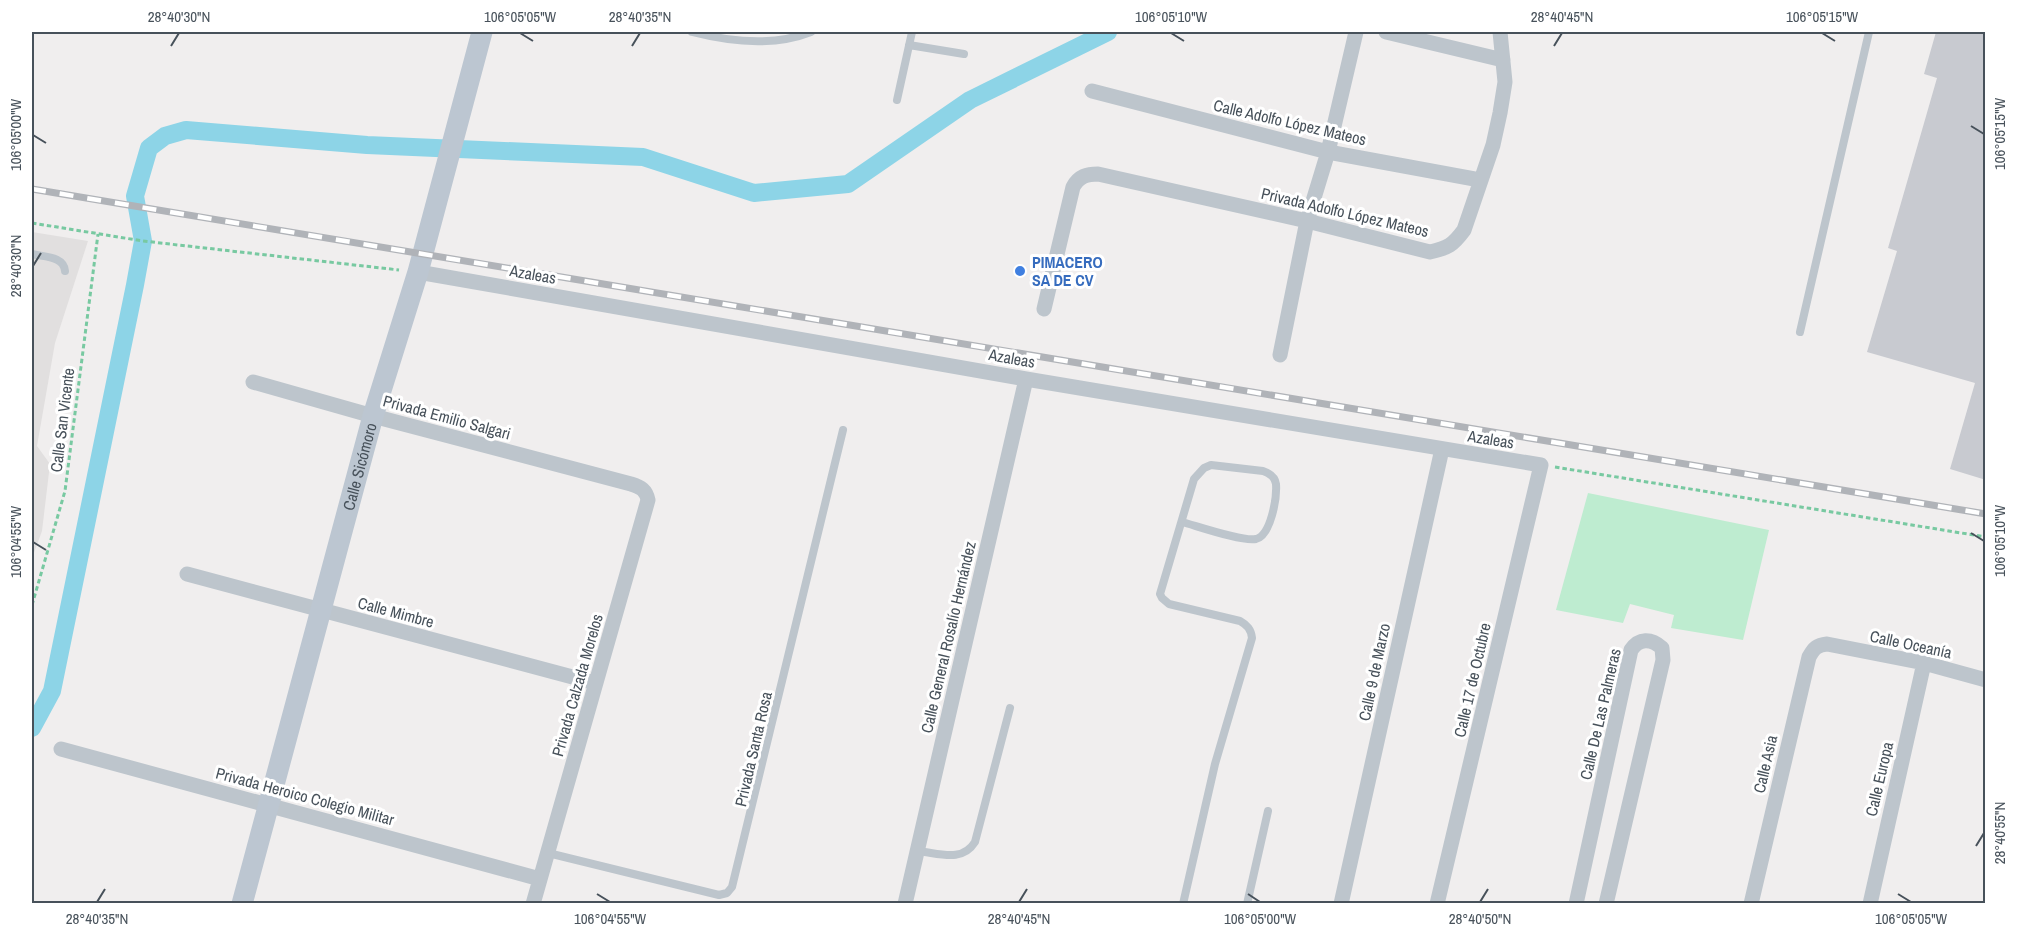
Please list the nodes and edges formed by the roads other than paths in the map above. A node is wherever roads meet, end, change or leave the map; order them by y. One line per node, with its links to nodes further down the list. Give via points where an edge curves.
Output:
1 (482, 32): 19 (street, Calle Sicómoro)
2 (692, 32): 3 (lane, via 764,42)
3 (811, 32)
4 (912, 32): 9 (lane)
5 (1356, 32): 14 (street)
6 (1386, 32): 11 (street)
7 (1500, 32): 11 (street, Privada Adolfo López Mateos)
8 (1869, 32): 21 (lane)
9 (909, 45): 10 (lane); 13 (lane)
10 (964, 54)
11 (1503, 60): 15 (street, Privada Adolfo López Mateos, via 1505,82 1500,113)
12 (1092, 91): 14 (street, Calle Adolfo López Mateos)
13 (897, 100)
14 (1328, 152): 15 (street, Calle Adolfo López Mateos); 16 (street)
15 (1480, 180): 16 (street, Privada Adolfo López Mateos, via 1464,230 1447,248 1430,252)
16 (1307, 220): 20 (street, Privada Adolfo López Mateos, via 1098,174 1080,177 1073,187); 22 (street)
17 (32, 254): 18 (lane, via 59,260)
18 (65, 271)
19 (418, 272): 23 (street, Azaleas); 25 (street, Calle Sicómoro)
20 (1044, 309)
21 (1800, 332)
22 (1280, 355)
23 (1026, 379): 27 (street, Azaleas); 41 (street, Calle General Rosalío Hernández)
24 (253, 382): 25 (street, Privada Emilio Salgari)
25 (373, 416): 29 (street, Privada Emilio Salgari); 32 (street, Calle Sicómoro)
26 (843, 430): 42 (lane, Privada Santa Rosa, via 732,887 718,895)
27 (1442, 449): 28 (street, Azaleas); 49 (street, Calle 9 de Marzo)
28 (1541, 465): 50 (street, Calle 17 de Octubre)
29 (631, 484): 36 (street, Privada Calzada Morelos, via 643,489 648,500)
30 (1182, 522): 30 (lane, via 1248,540 1260,537 1268,528 1276,483 1263,471 1211,465 1194,479); 47 (lane, via 1162,598 1169,604 1240,621 1247,625 1252,638 1215,764)
31 (187, 574): 32 (street, Calle Mimbre)
32 (320, 610): 36 (street, Calle Mimbre); 39 (street, Calle Sicómoro)
33 (1827, 645): 34 (street, Calle Oceanía); 53 (street, Calle Asia, via 1814,648 1809,657)
34 (1924, 663): 35 (street, Calle Oceanía); 54 (street, Calle Europa)
35 (1986, 680)
36 (595, 683): 42 (street, Privada Calzada Morelos)
37 (1010, 708): 41 (lane, via 975,842 958,855)
38 (61, 749): 39 (street, Privada Heroico Colegio Militar)
39 (268, 804): 43 (street, Privada Heroico Colegio Militar); 44 (street, Calle Sicómoro)
40 (1268, 811): 48 (lane)
41 (917, 851): 46 (street, Calle General Rosalío Hernández)
42 (548, 853): 43 (street, Privada Calzada Morelos)
43 (540, 879): 45 (street, Privada Calzada Morelos)
44 (242, 903)
45 (533, 903)
46 (905, 903)
47 (1183, 903)
48 (1247, 903)
49 (1341, 903)
50 (1437, 903)
51 (1576, 903): 52 (street, Calle De Las Palmeras, via 1631,650 1641,640 1649,641 1662,648 1663,660)
52 (1606, 903)
53 (1751, 903)
54 (1870, 903)

